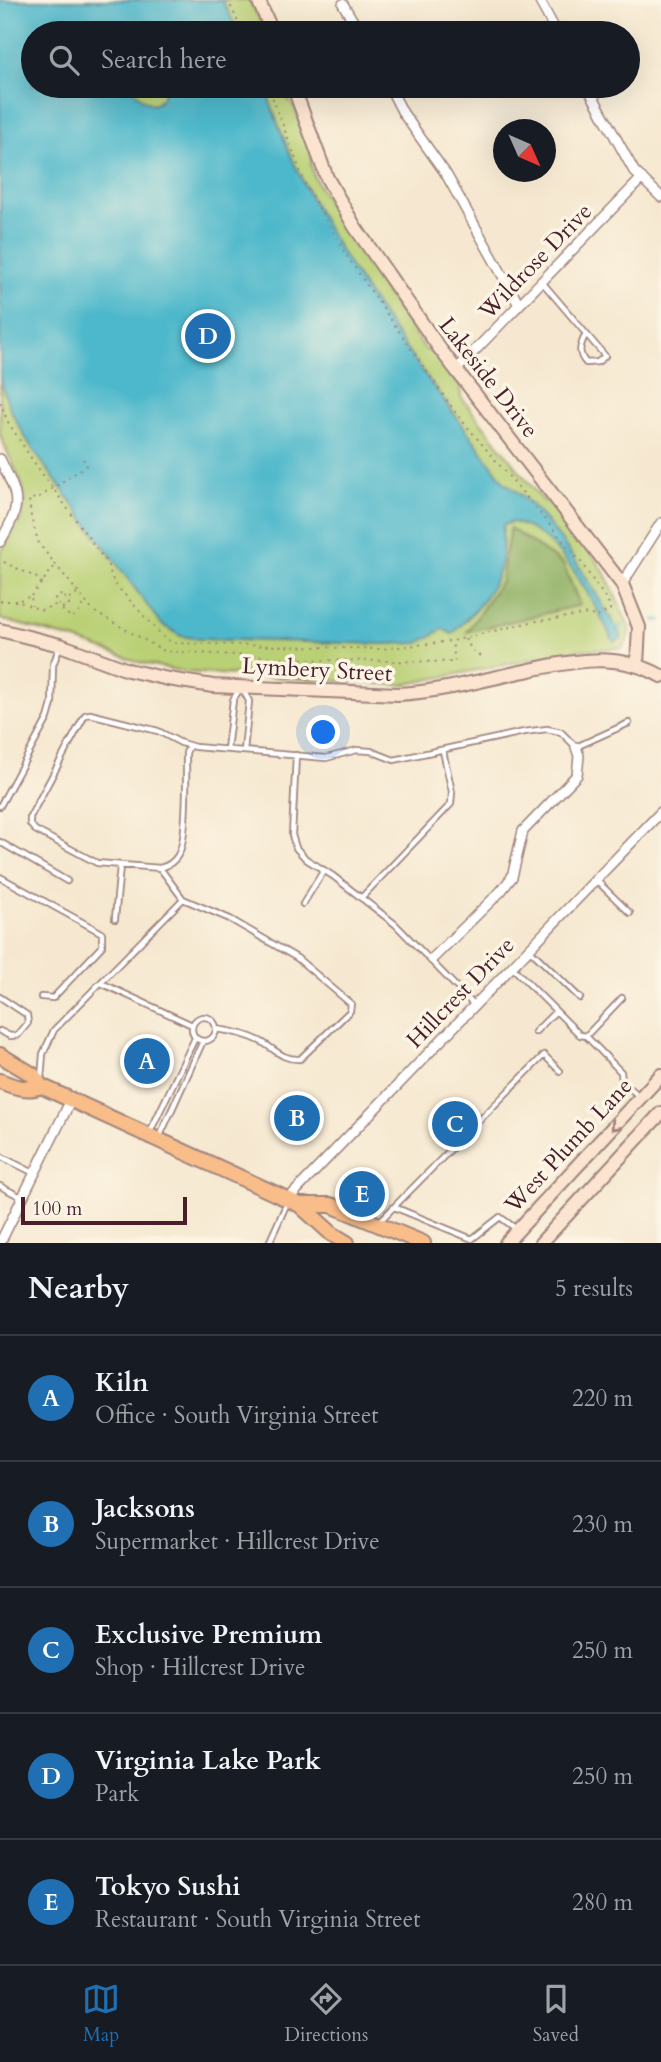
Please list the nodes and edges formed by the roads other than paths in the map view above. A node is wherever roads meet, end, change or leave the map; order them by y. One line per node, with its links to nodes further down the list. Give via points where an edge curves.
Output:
1 (258, 0): 4 (street)
2 (539, 0): 6 (street)
3 (343, 4): 5 (street)
4 (268, 21)
5 (353, 21)
6 (550, 21)
7 (297, 98): 15 (street, Lakeside Drive, via 344,210)
8 (395, 98): 13 (street, via 446,174)
9 (594, 98): 10 (street)
10 (642, 178): 11 (street); 12 (street, Wildrose Drive)
11 (661, 197)
12 (542, 281): 13 (street, Wildrose Drive); 14 (lane)
13 (519, 305): 15 (street, Wildrose Drive)
14 (586, 334): 14 (lane, via 605,356 598,362 586,363 580,356)
15 (456, 370): 19 (street, Lakeside Drive)
16 (0, 459): 18 (street, via 17,503)
17 (661, 523): 19 (street)
18 (0, 542)
19 (622, 584): 22 (street, Lakeside Drive, via 639,627)
20 (0, 630): 21 (street, Lymbery Street)
21 (60, 645): 24 (street, Lymbery Street, via 168,680); 32 (lane, via 52,665 48,718)
22 (637, 665): 23 (street); 24 (street, Lymbery Street, via 584,660 398,694)
23 (661, 676)
24 (241, 686): 28 (lane, via 233,700); 29 (lane, via 249,701)
25 (629, 723): 27 (lane)
26 (189, 746): 28 (lane); 35 (lane, via 158,732 85,715 30,824 97,863); 36 (lane, via 180,853)
27 (576, 747): 30 (lane, via 561,732 547,729); 47 (street, via 577,775 523,831 512,877)
28 (227, 750): 29 (lane)
29 (244, 751): 31 (lane)
30 (443, 751): 31 (lane, via 394,760 357,750 326,758); 41 (lane, via 453,792 451,804)
31 (296, 755): 37 (lane, via 292,835 306,859)
32 (0, 806)
33 (661, 811): 39 (street, Hillcrest Drive)
34 (0, 842): 40 (lane)
35 (120, 866): 36 (lane); 45 (lane)
36 (160, 868): 42 (lane)
37 (324, 870): 41 (lane); 43 (lane)
38 (0, 877): 51 (lane, via 102,933 103,946 53,998)
39 (596, 879): 44 (lane); 46 (street, Hillcrest Drive)
40 (67, 881)
41 (361, 898): 47 (lane)
42 (183, 900): 49 (lane); 57 (lane, via 230,919 297,958 351,1004 350,1011 300,1059 289,1060 260,1042)
43 (303, 904)
44 (630, 913)
45 (115, 919)
46 (529, 948): 48 (street, Hillcrest Drive); 52 (lane)
47 (432, 959): 54 (lane)
48 (511, 967): 54 (street, Hillcrest Drive); 55 (lane)
49 (101, 983): 56 (lane); 67 (lane, via 54,1030 43,1054)
50 (0, 997): 58 (lane, via 27,1014 28,1023 18,1035)
51 (41, 997)
52 (580, 998)
53 (622, 998): 60 (lane)
54 (474, 1005): 76 (street, Hillcrest Drive)
55 (556, 1011): 59 (lane); 60 (lane)
56 (192, 1025): 57 (lane, via 206,1017); 61 (lane)
57 (216, 1029): 62 (lane, via 211,1039)
58 (0, 1031)
59 (535, 1032)
60 (586, 1036): 68 (lane)
61 (195, 1038): 62 (lane); 71 (lane)
62 (203, 1041): 71 (lane)
63 (0, 1055): 67 (main road, via 33,1075)
64 (560, 1070): 77 (lane, via 544,1055)
65 (661, 1075): 68 (street, West Plumb Lane)
66 (0, 1081): 67 (main road, via 35,1089)
67 (41, 1086): 69 (main road)
68 (640, 1098): 79 (street, West Plumb Lane, one-way to 79)
69 (71, 1100): 71 (main road); 73 (street)
70 (661, 1113): 85 (street, West Plumb Lane)
71 (154, 1137): 76 (main road)
72 (0, 1158): 73 (lane)
73 (35, 1173): 75 (street)
74 (0, 1186): 75 (lane)
75 (22, 1198): 80 (street)
76 (294, 1202): 78 (main road, via 331,1205); 81 (lane); 82 (main road)
77 (394, 1207): 78 (lane); 79 (lane, via 472,1239 500,1217)
78 (377, 1224): 83 (main road)
79 (518, 1230): 84 (street, West Plumb Lane)
80 (0, 1243)
81 (269, 1243)
82 (347, 1243)
83 (423, 1243)
84 (506, 1243)
85 (541, 1243)

